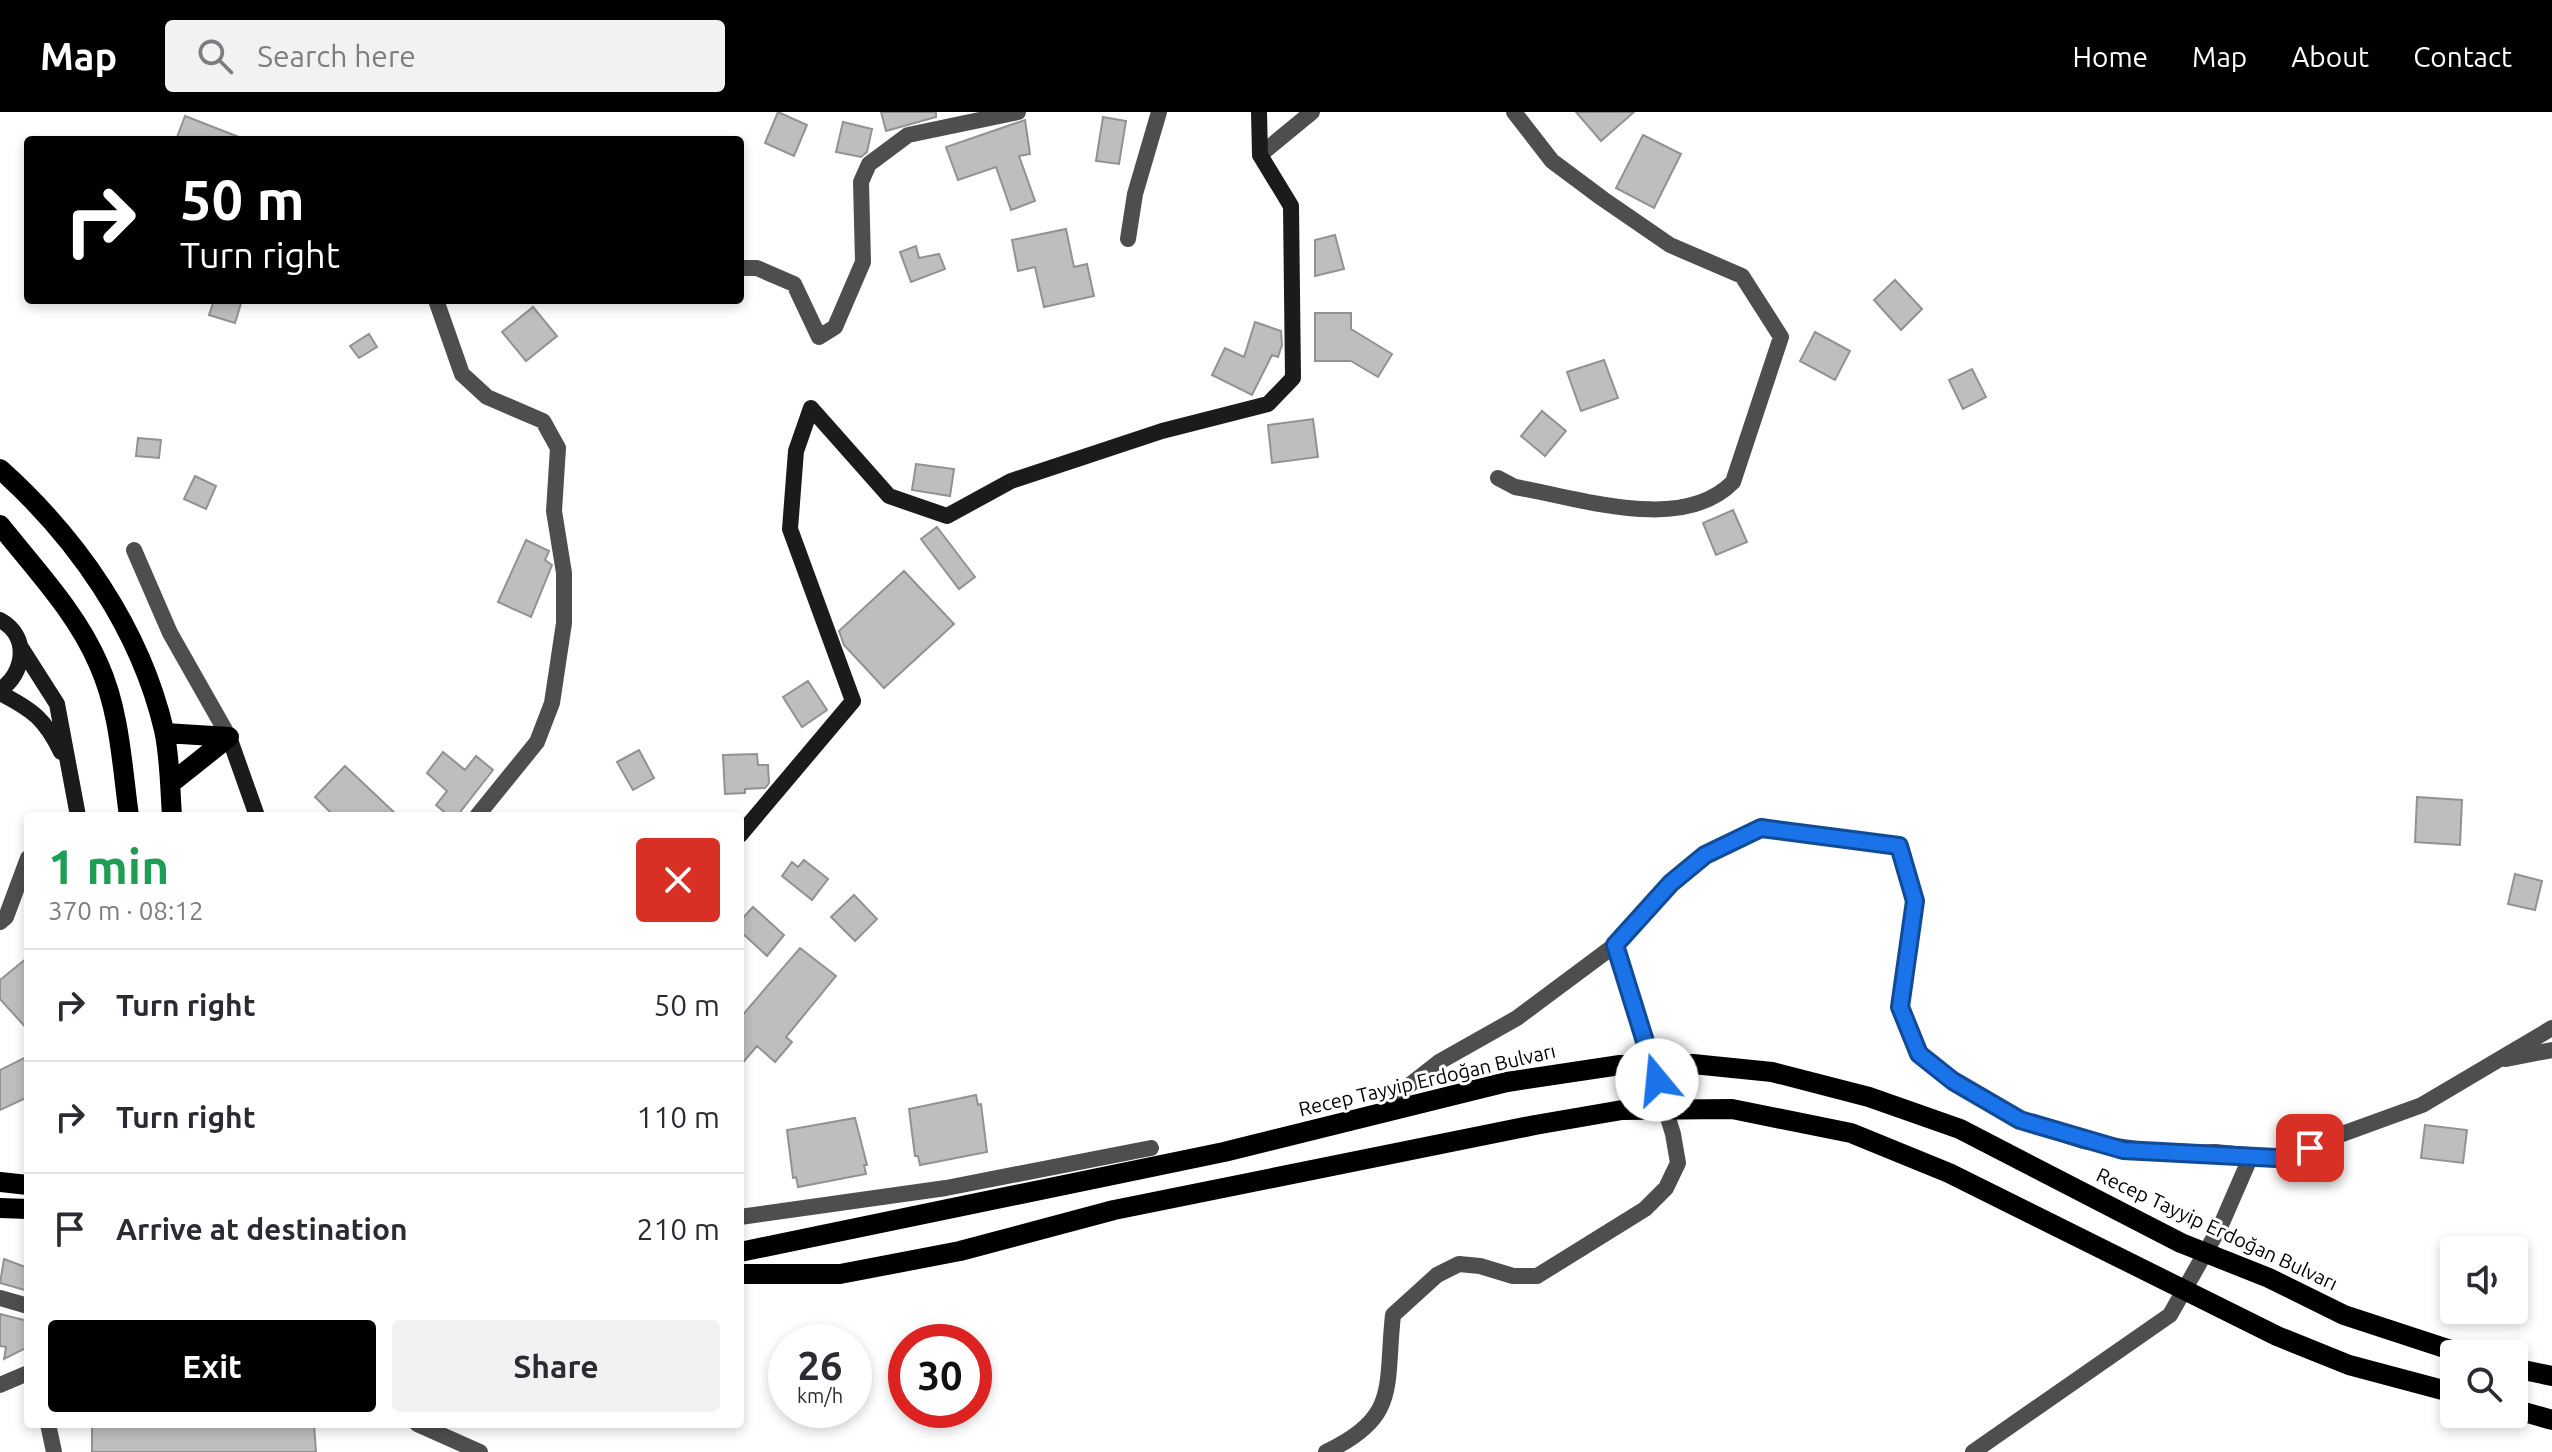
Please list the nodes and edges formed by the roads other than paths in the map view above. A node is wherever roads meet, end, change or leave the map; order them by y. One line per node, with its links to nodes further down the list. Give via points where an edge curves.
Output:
1 (1018, 112): 8 (street, via 908,135 869,164 861,182 863,262 835,327 819,337 794,284)
2 (1159, 112): 7 (street)
3 (1259, 112): 6 (street)
4 (1312, 112): 6 (street)
5 (1514, 112): 11 (street, via 1552,161 1603,199 1670,245 1742,276 1781,337 1733,482 1719,496 1688,508 1649,510 1515,487)
6 (1260, 155): 26 (street, via 1291,206 1293,378 1268,404 1162,431 1011,481 947,516 889,496 811,408 796,451 790,529 853,701)
7 (1128, 239)
8 (744, 268)
9 (437, 304): 25 (street, via 462,374 487,397 543,421 558,448 554,511 564,573 564,623 552,703 537,742)
10 (0, 469): 17 (main road, via 33,498 111,601 151,684)
11 (1498, 478)
12 (0, 525): 22 (main road, via 74,621 100,666 114,707)
13 (134, 550): 18 (street, via 170,633)
14 (0, 620): 15 (street)
15 (20, 646): 16 (street, via 17,673); 19 (street, via 57,704)
16 (0, 692): 19 (street, via 31,709 50,728)
17 (165, 733): 18 (main road); 20 (main road)
18 (229, 737): 20 (main road); 24 (street)
19 (74, 779): 21 (street)
20 (170, 784): 23 (main road)
21 (78, 812)
22 (128, 812)
23 (172, 812)
24 (256, 812)
25 (480, 812)
26 (744, 830)
27 (24, 869): 28 (street)
28 (0, 922)
29 (1615, 945): 33 (street, via 1517,1018 1439,1062); 35 (street, via 1671,883 1705,855 1761,828 1899,846 1915,901 1900,1007 1919,1054 1953,1081 2020,1120 2083,1141 2169,1154); 57 (street, via 1673,1134 1678,1163 1666,1188 1645,1209 1537,1276 1459,1264 1437,1275 1393,1315 1385,1403 1378,1416 1356,1438)
30 (2552, 1028): 32 (street)
31 (2552, 1050): 32 (street)
32 (2493, 1061): 35 (street, via 2422,1105 2276,1158)
33 (1393, 1098)
34 (1151, 1148): 40 (street, via 946,1188)
35 (2251, 1156): 58 (street, via 2221,1225 2170,1315)
36 (0, 1182): 37 (main road)
37 (24, 1185)
38 (0, 1208): 39 (main road)
39 (24, 1209)
40 (744, 1216)
41 (744, 1251): 45 (main road, Recep Tayyip Erdoğan Bulvarı, via 1224,1152 1560,1073 1693,1064 1772,1072 1869,1097 1960,1129 2181,1243 2344,1315)
42 (744, 1274): 50 (main road, via 840,1274 960,1251 1114,1210 1622,1110 1732,1109 1851,1133 1949,1173 2277,1336 2349,1365)
43 (0, 1298): 44 (street)
44 (24, 1305)
45 (2440, 1346)
46 (2528, 1371): 48 (main road)
47 (24, 1375): 49 (street)
48 (2552, 1376)
49 (0, 1385)
50 (2440, 1389)
51 (2528, 1413): 52 (main road)
52 (2552, 1420)
53 (49, 1428): 55 (street)
54 (426, 1428): 56 (street)
55 (54, 1452)
56 (480, 1452)
57 (1326, 1452)
58 (1973, 1452)

